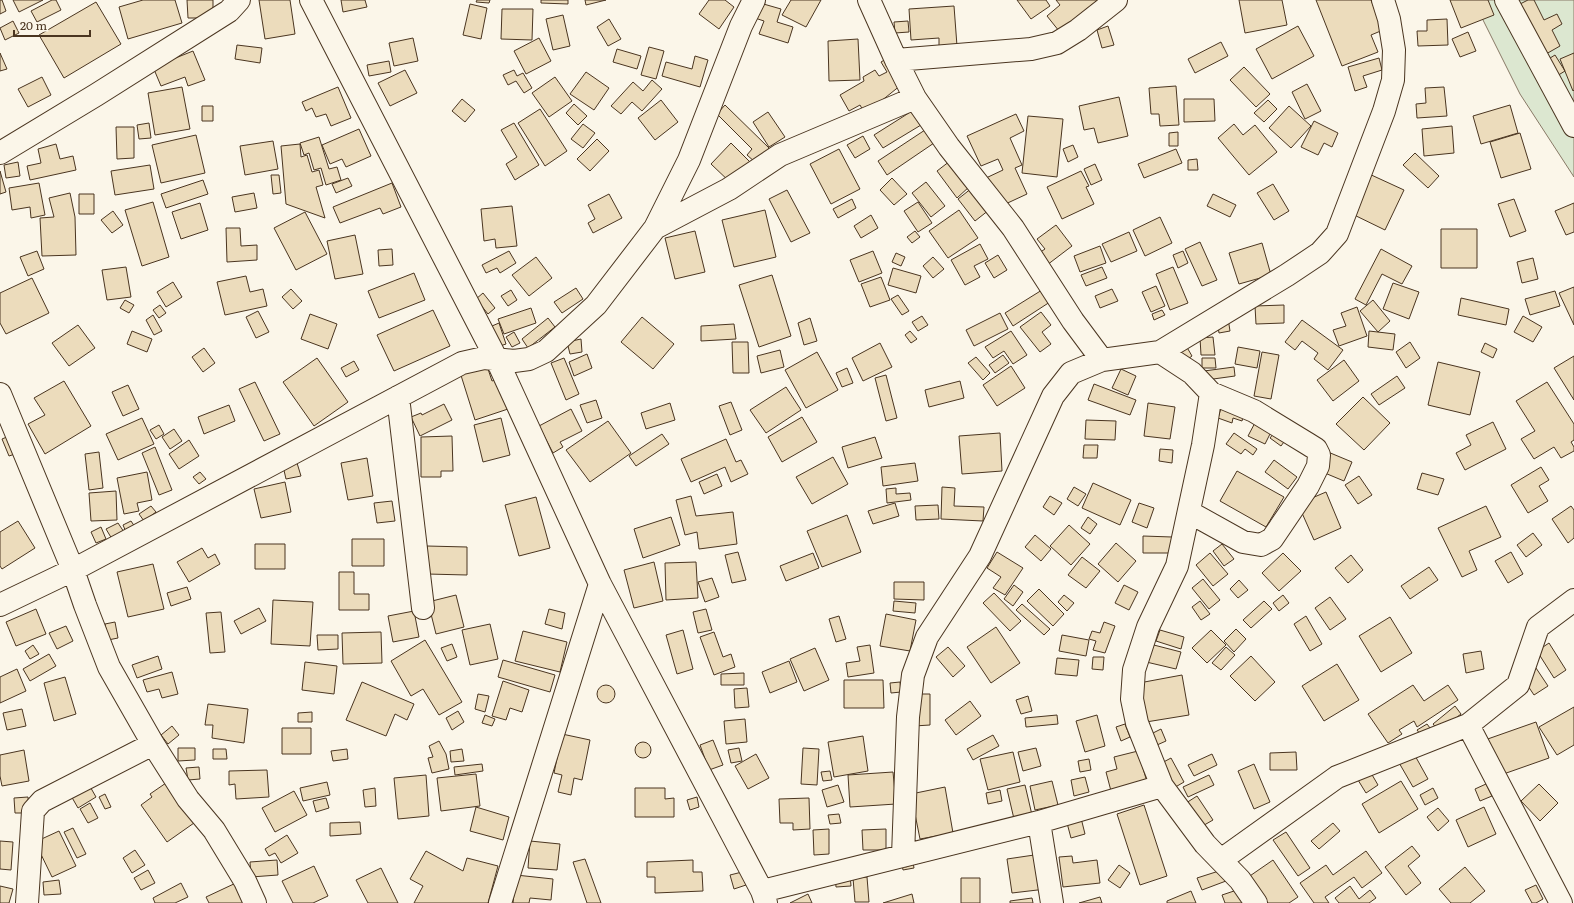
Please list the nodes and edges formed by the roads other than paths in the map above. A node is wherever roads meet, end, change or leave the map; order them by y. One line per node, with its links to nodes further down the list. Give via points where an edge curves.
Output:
1 (238, 0): 11 (street, via 229,11)
2 (311, 0): 14 (street)
3 (754, 0): 12 (street, via 741,26 689,160)
4 (869, 0): 8 (street)
5 (1116, 0): 8 (street, via 1057,43 1031,49)
6 (1383, 0): 13 (street, via 1394,50 1393,80 1384,111 1337,234 1320,253)
7 (1506, 0): 10 (street)
8 (896, 60): 9 (street)
9 (915, 98): 12 (street, via 780,155 729,189); 15 (street, via 949,147 1013,228 1069,315)
10 (1574, 126)
11 (0, 153)
12 (655, 228): 14 (street, via 596,304 546,351 529,359)
13 (1160, 352): 15 (street); 16 (street, via 1192,373)
14 (497, 360): 18 (street, via 484,358 462,363); 21 (street)
15 (1102, 360): 29 (street, via 1071,374 1053,396 980,556 927,637 913,675 908,717)
16 (1211, 393): 19 (street); 19 (street, via 1254,411 1312,446 1319,456 1318,466 1308,486 1272,539 1261,545 1243,542)
17 (0, 394): 20 (street)
18 (398, 397): 20 (street); 24 (street)
19 (1189, 512): 27 (street, via 1177,566 1148,627 1134,670 1132,699 1137,723)
20 (73, 570): 23 (street); 26 (street, via 109,666)
21 (600, 584): 31 (street); 34 (street)
22 (1574, 600): 25 (street, via 1538,627 1518,685)
23 (0, 605)
24 (423, 608)
25 (1468, 725): 30 (street, via 1337,777); 37 (street)
26 (153, 744): 32 (street, via 42,802 33,811); 33 (street, via 188,799 214,830 245,881)
27 (1162, 786): 28 (street); 30 (street, via 1205,844)
28 (1039, 822): 29 (street); 35 (street)
29 (903, 856): 31 (street)
30 (1221, 860): 36 (street, via 1240,880)
31 (764, 897)
32 (27, 903)
33 (255, 903)
34 (500, 903)
35 (1052, 903)
36 (1256, 903)
37 (1561, 903)

